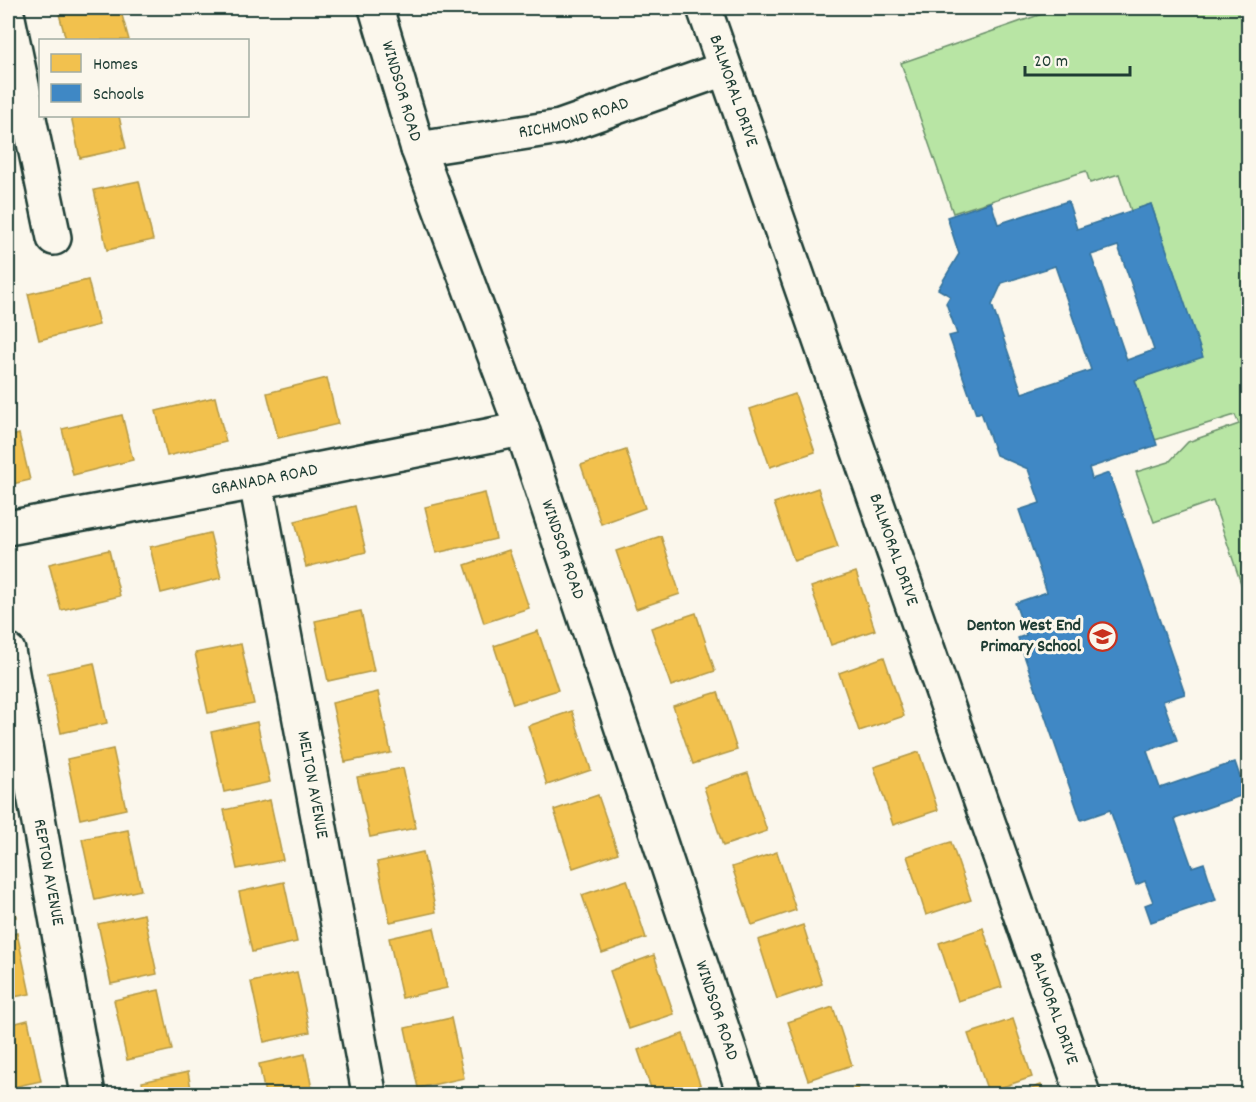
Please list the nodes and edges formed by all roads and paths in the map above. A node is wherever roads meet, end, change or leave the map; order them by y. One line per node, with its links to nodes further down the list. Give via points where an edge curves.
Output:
1 (376, 8): 5 (street, WINDSOR ROAD)
2 (704, 8): 4 (street, BALMORAL DRIVE)
3 (8, 18): 6 (street)
4 (724, 69): 5 (street, RICHMOND ROAD, via 560,127); 14 (street, BALMORAL DRIVE)
5 (418, 149): 7 (street, WINDSOR ROAD)
6 (54, 238)
7 (522, 429): 8 (street, GRANADA ROAD); 13 (street, WINDSOR ROAD)
8 (256, 482): 9 (street, GRANADA ROAD); 11 (street, MELTON AVENUE)
9 (8, 528)
10 (8, 651): 12 (street, REPTON AVENUE)
11 (368, 1087)
12 (88, 1095)
13 (744, 1095)
14 (1083, 1095)

